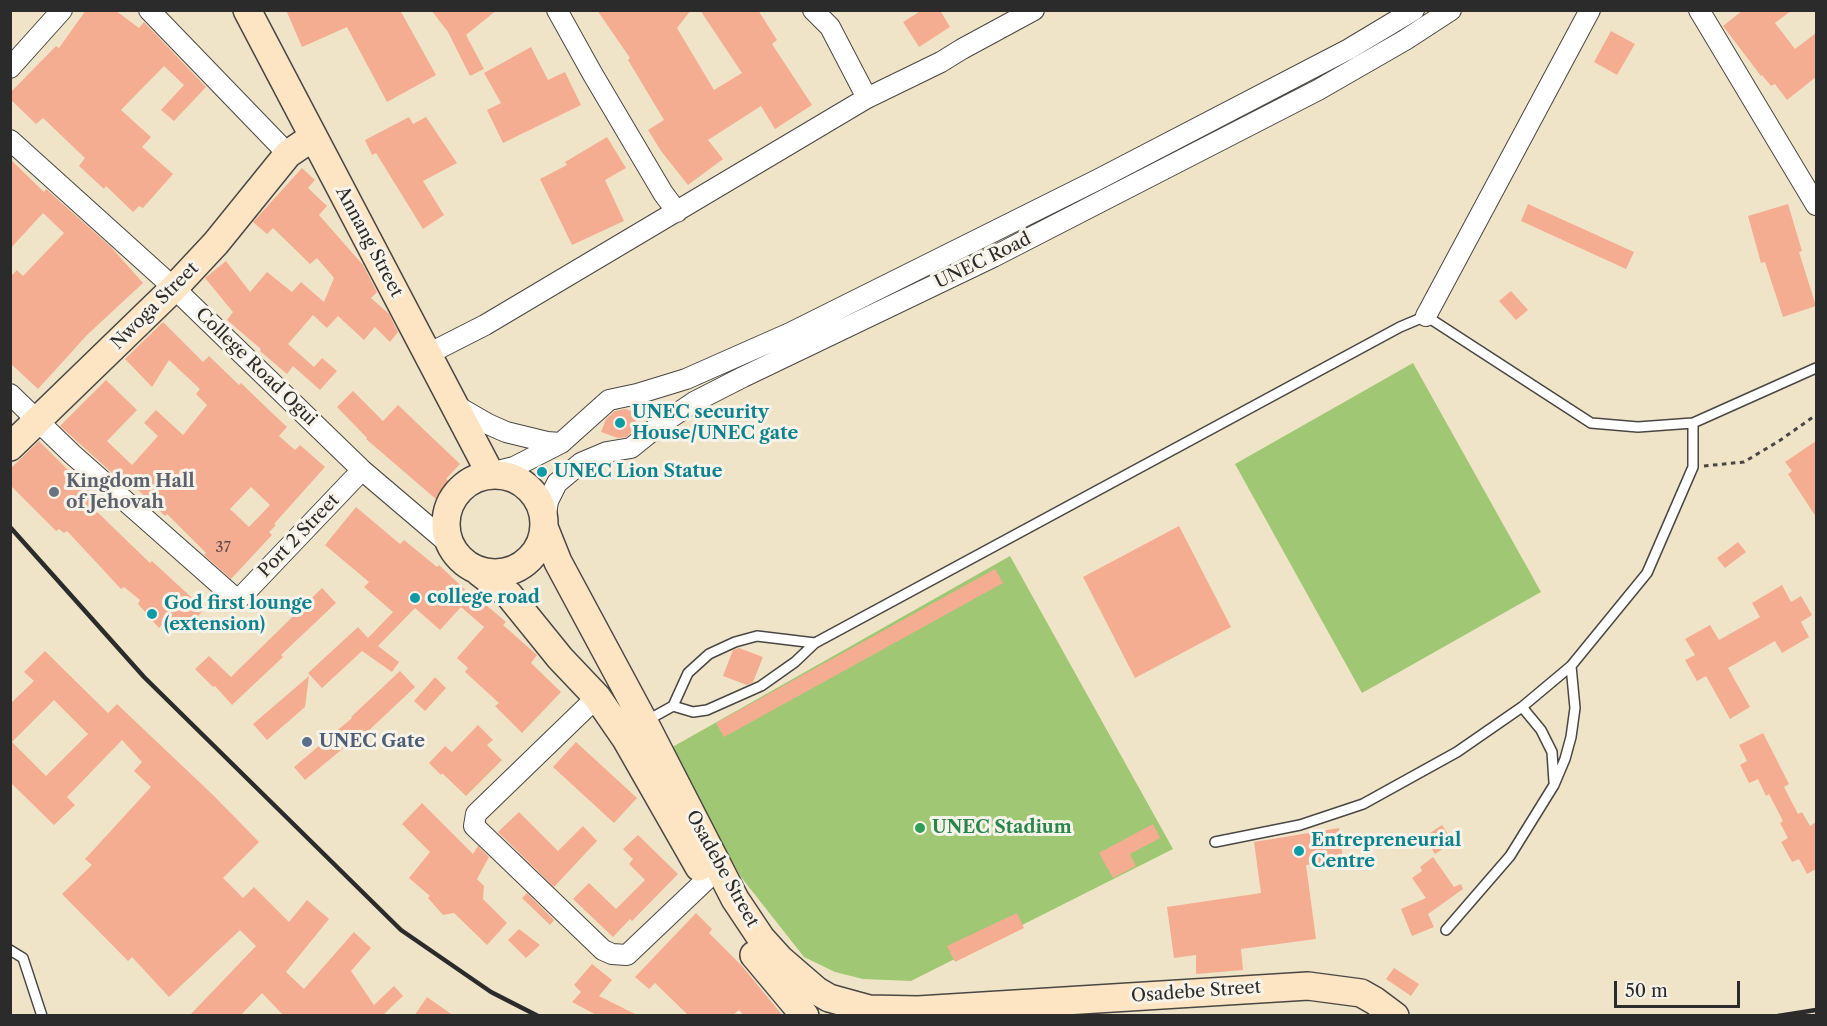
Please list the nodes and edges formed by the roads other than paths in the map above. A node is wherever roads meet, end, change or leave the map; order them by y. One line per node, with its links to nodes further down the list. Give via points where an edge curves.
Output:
1 (62, 10): 11 (street)
2 (149, 10): 15 (street)
3 (247, 10): 13 (main road, Annang Street)
4 (557, 10): 17 (street)
5 (813, 10): 12 (street, via 830,27)
6 (1034, 10): 12 (street)
7 (1414, 10): 18 (street, UNEC Road, via 1329,60)
8 (1451, 10): 19 (street, UNEC Road, via 1318,90)
9 (1590, 10): 21 (street)
10 (1708, 14): 16 (street)
11 (10, 68)
12 (867, 98): 17 (street)
13 (313, 137): 15 (main road, Nwoga Street); 22 (main road, Annang Street)
14 (10, 140): 20 (street, College Road Ogui)
15 (288, 154): 20 (main road, Nwoga Street)
16 (1816, 205)
17 (676, 212): 22 (street, via 485,325)
18 (985, 236): 19 (street); 28 (street, UNEC Road, via 696,375 609,400)
19 (993, 257): 32 (street, UNEC Road, via 694,402 631,448 580,463 557,483 548,501)
20 (174, 288): 26 (main road, Nwoga Street); 30 (street, College Road Ogui)
21 (1426, 316): 27 (lane, via 1591,423 1638,427); 35 (lane, via 1389,332)
22 (428, 354): 25 (main road, Annang Street)
23 (1816, 368): 27 (lane)
24 (10, 394): 26 (street)
25 (455, 405): 28 (street, via 506,432); 31 (main road, Annang Street)
26 (38, 422): 29 (main road, Nwoga Street); 30 (street, Port 2 Street, via 234,597 242,596)
27 (1693, 423): 36 (lane, via 1693,467 1647,573)
28 (561, 442): 31 (street, UNEC Road, via 514,467)
29 (10, 447)
30 (362, 470): 33 (street, College Road Ogui)
31 (490, 473): 32 (main road, via 514,478 527,486 543,511); 33 (main road, via 470,481 450,502 446,516)
32 (544, 526): 34 (main road, via 535,554 524,565 510,572); 40 (main road, Osadebe Street, via 558,562)
33 (449, 544): 34 (main road, via 456,556)
34 (479, 572): 37 (main road, Osadebe Street, via 509,595)
35 (815, 642): 38 (lane, via 761,686 730,700 693,712); 38 (lane, via 757,636 735,642 709,654 688,673)
36 (1572, 666): 39 (lane); 41 (lane, via 1575,708 1571,737)
37 (597, 697): 43 (main road, Osadebe Street, via 626,739); 43 (street, Osadebe Street, via 476,814 474,826 603,950 612,954 627,955)
38 (673, 706): 40 (lane)
39 (1522, 707): 41 (lane, via 1541,730 1552,752); 42 (lane, via 1457,752 1363,804 1300,825)
40 (644, 722): 46 (main road, Osadebe Street, via 752,925 780,959)
41 (1554, 785): 44 (lane, via 1510,856)
42 (1215, 843)
43 (706, 880): 48 (main road, Osadebe Street, via 744,943)
44 (1446, 930)
45 (10, 950): 47 (lane, via 23,958)
46 (829, 998): 48 (main road); 49 (main road, Osadebe Street, via 869,1009 918,1010 1308,986 1361,993)
47 (42, 1016)
48 (807, 1016)
49 (1395, 1016)

